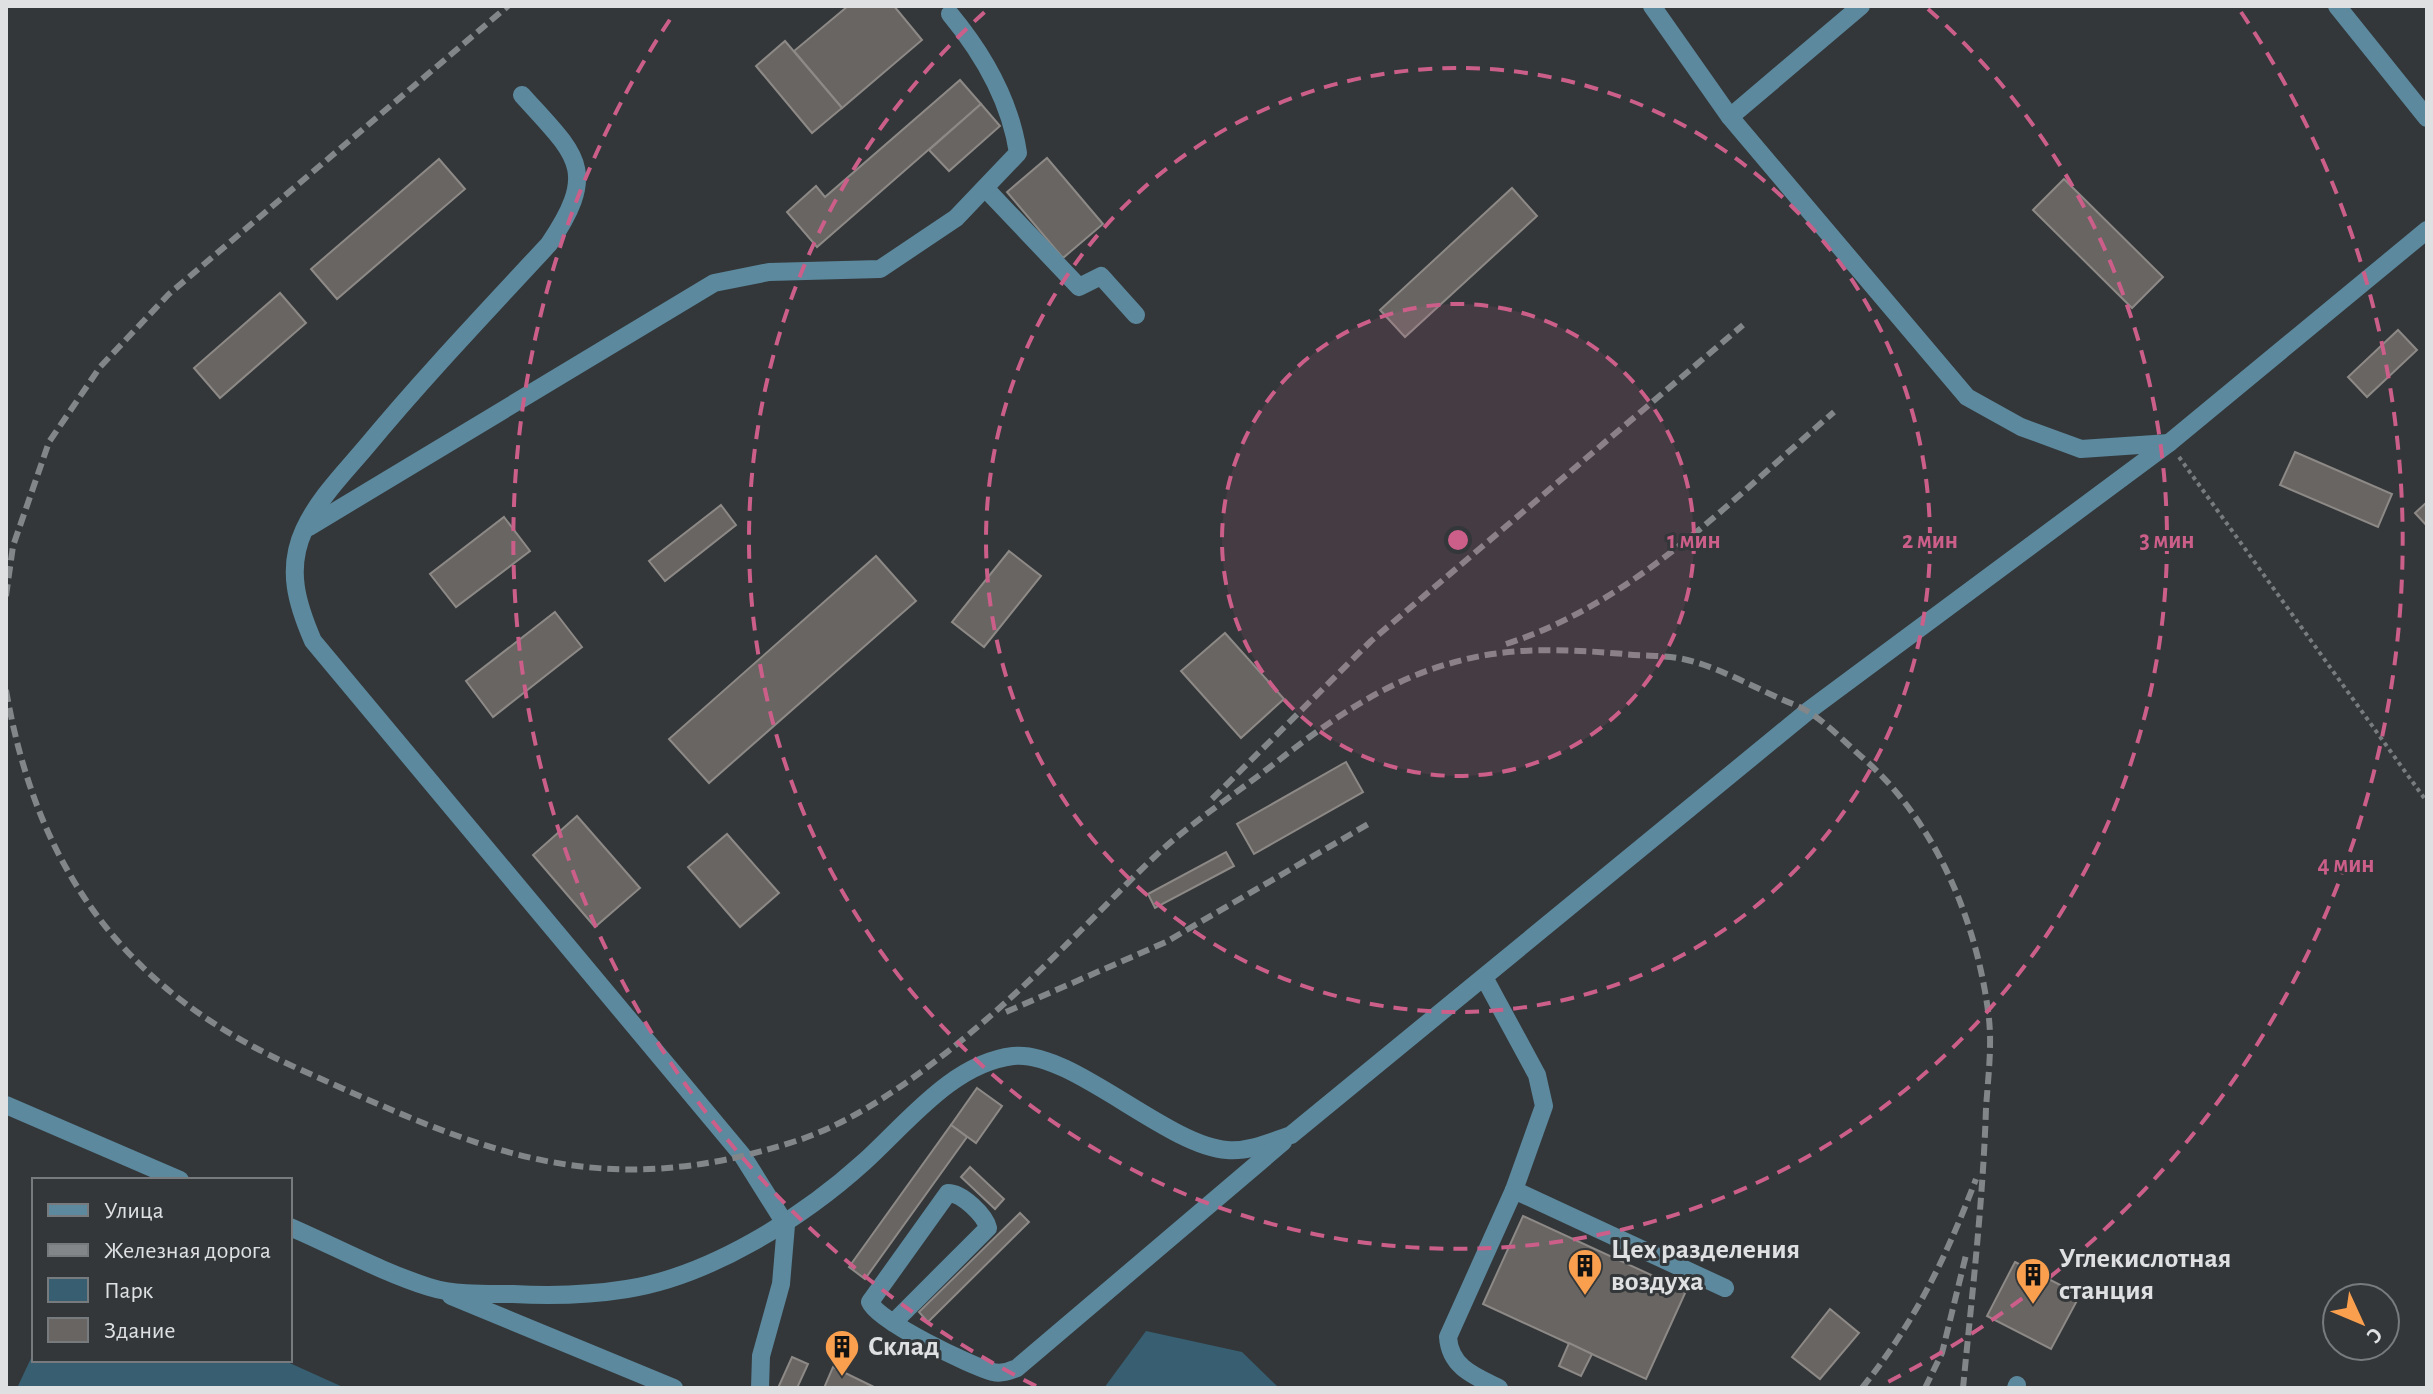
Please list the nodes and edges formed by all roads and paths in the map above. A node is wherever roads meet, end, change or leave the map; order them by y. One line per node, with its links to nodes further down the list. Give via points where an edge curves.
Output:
1 (1652, 6): 6 (street)
2 (1861, 6): 6 (street)
3 (2337, 6): 7 (street)
4 (950, 14): 8 (street, via 981,52 1014,124 1018,153)
5 (522, 95): 12 (street, via 578,166 578,190 568,216 549,244 411,392)
6 (1730, 117): 11 (street, via 1967,397 2021,427 2081,449)
7 (2427, 118)
8 (985, 188): 10 (street, via 1079,287 1101,276); 12 (street, via 956,218 880,269 769,272 714,283)
9 (2427, 230): 11 (street)
10 (1136, 315)
11 (2169, 443): 13 (path); 14 (street, via 1808,711)
12 (303, 531): 19 (street, via 296,602 313,641 742,1155)
13 (2427, 802)
14 (1485, 979): 16 (street); 18 (street, via 1537,1075 1544,1106)
15 (6, 1105): 17 (street)
16 (1291, 1135): 19 (street, via 1257,1147 1226,1150 1189,1138 1051,1063 1018,1055 990,1059 960,1075 831,1192); 23 (street, via 1017,1368 986,1370)
17 (175, 1178)
18 (1514, 1190): 22 (street); 26 (street, via 1448,1337 1457,1364)
19 (786, 1225): 21 (street, via 683,1274 629,1289 555,1296); 25 (street, via 781,1284 761,1356)
20 (292, 1228): 21 (street)
21 (431, 1288): 24 (street)
22 (1725, 1288)
23 (893, 1323): 23 (street, via 876,1313 870,1302 948,1193 957,1194 988,1228)
24 (674, 1388)
25 (760, 1388)
26 (1499, 1388)

